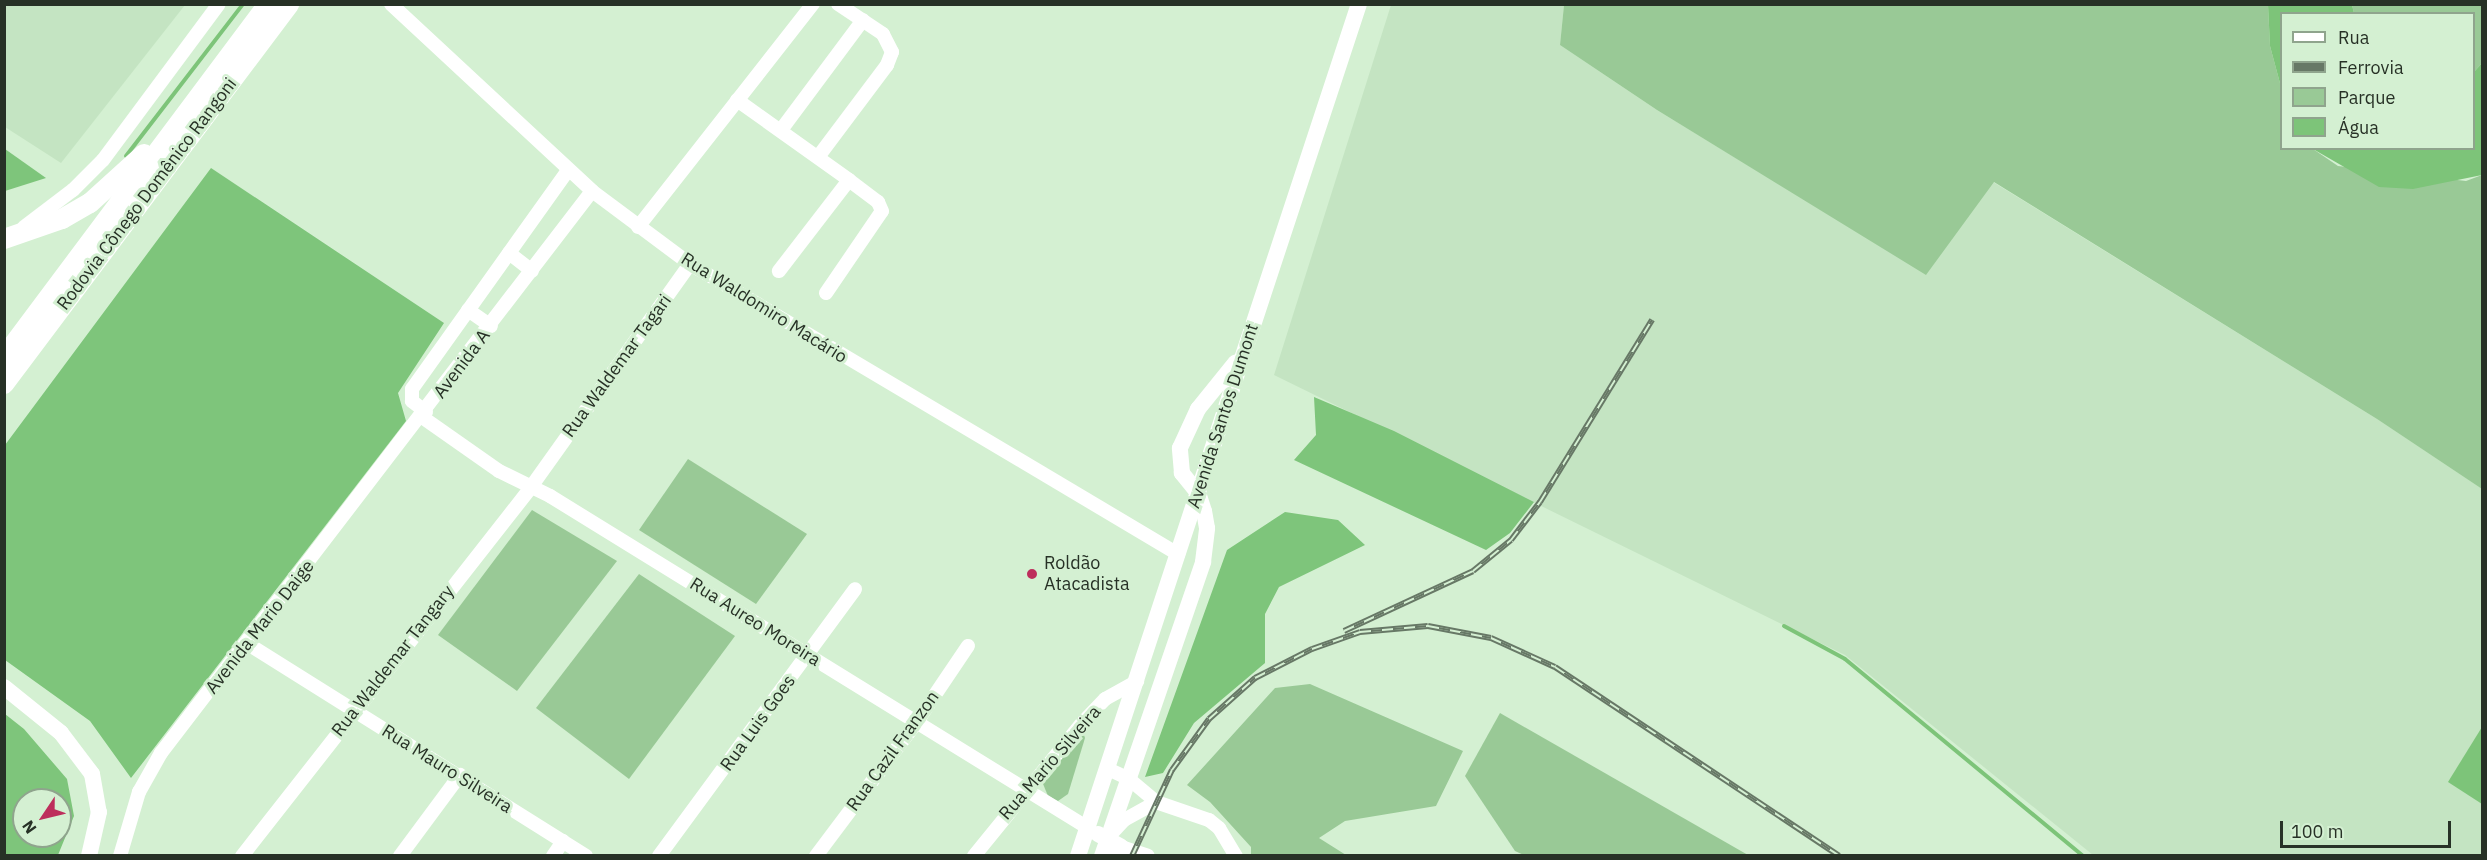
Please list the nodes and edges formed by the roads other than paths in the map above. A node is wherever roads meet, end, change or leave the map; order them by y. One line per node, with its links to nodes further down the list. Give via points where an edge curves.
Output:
1 (219, 4): 17 (street, via 103,160 73,190)
2 (296, 4): 7 (highway)
3 (391, 4): 13 (street, Rua Waldomiro Macário)
4 (813, 4): 9 (street)
5 (838, 4): 8 (street)
6 (1357, 7): 25 (main road, Avenida Santos Dumont)
7 (278, 10): 10 (highway, Rodovia Cônego Domênico Rangoni); 27 (highway, Rodovia Cônego Domênico Rangoni)
8 (863, 20): 11 (street); 12 (street, via 884,34 892,52 887,65)
9 (737, 100): 11 (street); 16 (street)
10 (182, 120): 17 (highway, via 90,203 62,219); 26 (highway, Rodovia Cônego Domênico Rangoni)
11 (781, 130): 12 (street)
12 (818, 157): 14 (street)
13 (568, 170): 15 (street, Rua Waldomiro Macário); 18 (street, Avenida A)
14 (849, 180): 21 (street); 22 (street, via 878,202 882,211)
15 (592, 191): 16 (street, Rua Waldomiro Macário); 20 (street, Avenida A)
16 (638, 227): 19 (street, Rua Waldomiro Macário)
17 (7, 239)
18 (509, 253): 20 (street); 23 (street, Avenida A)
19 (690, 264): 29 (street, Rua Waldemar Tagari); 32 (street, Rua Waldomiro Macário)
20 (532, 271): 24 (street, Avenida A)
21 (779, 271)
22 (826, 292)
23 (468, 310): 24 (street); 28 (street, Avenida A, via 412,389 412,401)
24 (491, 326): 28 (street, Avenida A)
25 (1242, 354): 31 (main road, Avenida Santos Dumont); 31 (main road, via 1198,409 1182,441 1179,463)
26 (4, 357)
27 (4, 384)
28 (424, 415): 30 (street, Rua Aureo Moreira, via 499,471); 34 (street, Avenida Mario Daige)
29 (544, 467): 30 (street, Rua Waldemar Tangary)
30 (531, 487): 36 (street, Rua Aureo Moreira); 39 (street, Rua Waldemar Tangary)
31 (1198, 493): 32 (main road, Avenida Santos Dumont); 43 (main road, via 1208,528 1203,562)
32 (1178, 554): 37 (main road, Avenida Santos Dumont)
33 (855, 589): 36 (street, Rua Luis Goes)
34 (248, 644): 39 (street, Rua Mauro Silveira); 50 (street, Avenida Mario Daige, via 150,771)
35 (968, 646): 40 (street, Rua Cazil Franzon)
36 (808, 655): 40 (street, Rua Aureo Moreira); 55 (street, Rua Luis Goes)
37 (1137, 681): 41 (main road, Avenida Santos Dumont); 44 (street, Rua Mario Silveira, via 1105,699)
38 (10, 691): 49 (main road, via 61,733 92,774 99,812)
39 (354, 711): 42 (street, Rua Mauro Silveira); 51 (street, Rua Waldemar Tangary)
40 (916, 723): 44 (street, Rua Aureo Moreira); 56 (street, Rua Cazil Franzon)
41 (1108, 769): 43 (street); 46 (main road, Avenida Santos Dumont)
42 (460, 776): 47 (street, Rua Mauro Silveira); 52 (street)
43 (1129, 779): 45 (street); 48 (main road)
44 (1024, 790): 46 (street, Rua Aureo Moreira); 57 (street, Rua Mario Silveira)
45 (1156, 802): 48 (street, via 1124,820); 61 (street, via 1209,820 1219,828)
46 (1088, 828): 48 (main road); 58 (main road, Avenida Santos Dumont)
47 (563, 841): 53 (street); 54 (street, Rua Mauro Silveira)
48 (1116, 847): 59 (main road); 60 (street)
49 (89, 855)
50 (120, 855)
51 (242, 855)
52 (400, 855)
53 (553, 855)
54 (586, 855)
55 (659, 855)
56 (816, 855)
57 (974, 855)
58 (1078, 855)
59 (1102, 855)
60 (1148, 855)
61 (1236, 855)

